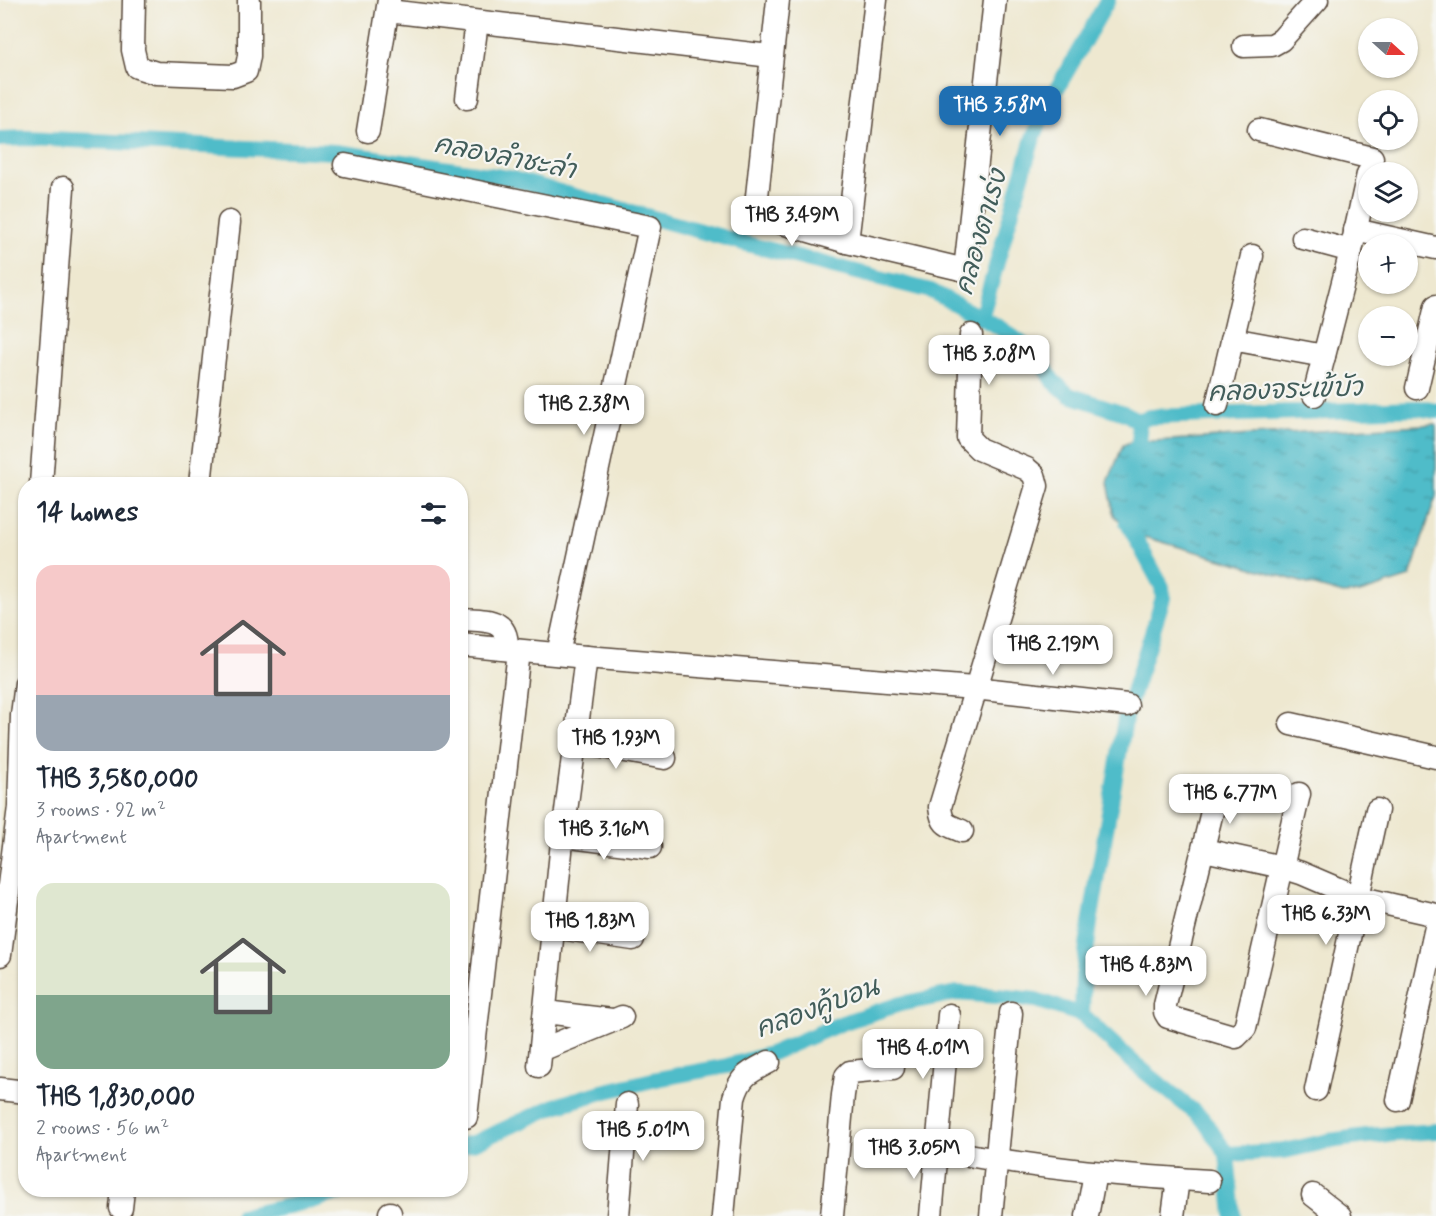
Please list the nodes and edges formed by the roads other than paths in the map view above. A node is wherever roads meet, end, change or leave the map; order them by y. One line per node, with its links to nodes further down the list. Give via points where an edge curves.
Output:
1 (134, 0): 2 (street, via 133,50 137,67 156,73 233,76 246,71)
2 (249, 0)
3 (778, 0): 10 (street)
4 (876, 0): 20 (street)
5 (995, 0): 20 (street, via 965,270)
6 (1317, 0): 9 (street, via 1281,40 1272,45)
7 (388, 6): 8 (street); 12 (street)
8 (477, 22): 10 (street); 11 (street)
9 (1244, 46)
10 (771, 56): 20 (street, via 757,196 760,209 772,220)
11 (467, 98)
12 (369, 130)
13 (1259, 130): 14 (street)
14 (1371, 161): 19 (street)
15 (345, 165): 35 (street, via 650,227)
16 (63, 188): 30 (street)
17 (229, 222): 31 (street)
18 (1303, 238): 19 (street)
19 (1353, 240): 21 (street); 26 (street)
20 (848, 242)
21 (1436, 248)
22 (1252, 256): 25 (street)
23 (1436, 306): 27 (street)
24 (971, 334): 37 (street, via 968,438 979,448 1027,468 1037,486)
25 (1232, 339): 26 (street); 29 (street)
26 (1324, 356): 28 (street)
27 (1417, 388)
28 (1314, 395)
29 (1216, 405)
30 (41, 477)
31 (201, 477)
32 (468, 620): 34 (street, via 501,627)
33 (468, 646): 34 (street)
34 (513, 650): 35 (street); 64 (street)
35 (558, 654): 36 (street)
36 (586, 657): 37 (street); 40 (street)
37 (974, 688): 38 (street); 48 (street, via 940,807 945,823)
38 (1127, 705)
39 (1291, 724): 42 (street)
40 (575, 742): 41 (street); 49 (street)
41 (665, 758)
42 (1436, 758)
43 (18, 776): 46 (street)
44 (1217, 791): 52 (street)
45 (1299, 794): 53 (street)
46 (15, 806): 51 (street)
47 (1377, 810): 55 (street)
48 (962, 831)
49 (563, 836): 50 (street); 57 (street)
50 (650, 847)
51 (7, 849): 54 (street)
52 (1204, 850): 53 (street); 53 (street, via 1165,1012 1168,1017 1236,1037 1245,1028)
53 (1282, 867): 55 (street)
54 (4, 896): 60 (street)
55 (1357, 897): 56 (street); 68 (street)
56 (1436, 915)
57 (553, 927): 59 (street); 61 (street)
58 (1436, 927): 70 (street)
59 (633, 939)
60 (0, 955)
61 (545, 1012): 61 (street, via 540,1058 617,1019)
62 (1011, 1013): 73 (street)
63 (949, 1015): 72 (street)
64 (468, 1019)
65 (769, 1062): 79 (street, via 739,1082 734,1098)
66 (893, 1068): 80 (street, via 852,1071 846,1077)
67 (0, 1089): 69 (street)
68 (1316, 1090)
69 (18, 1091)
70 (1398, 1100)
71 (627, 1104): 78 (street)
72 (938, 1149): 73 (street); 81 (street)
73 (996, 1161): 74 (street); 82 (street)
74 (1095, 1173): 75 (street); 83 (street)
75 (1178, 1179): 76 (street); 84 (street)
76 (1209, 1181)
77 (1312, 1195): 85 (street)
78 (618, 1216)
79 (723, 1216)
80 (832, 1216)
81 (931, 1216)
82 (991, 1216)
83 (1087, 1216)
84 (1173, 1216)
85 (1340, 1216)

